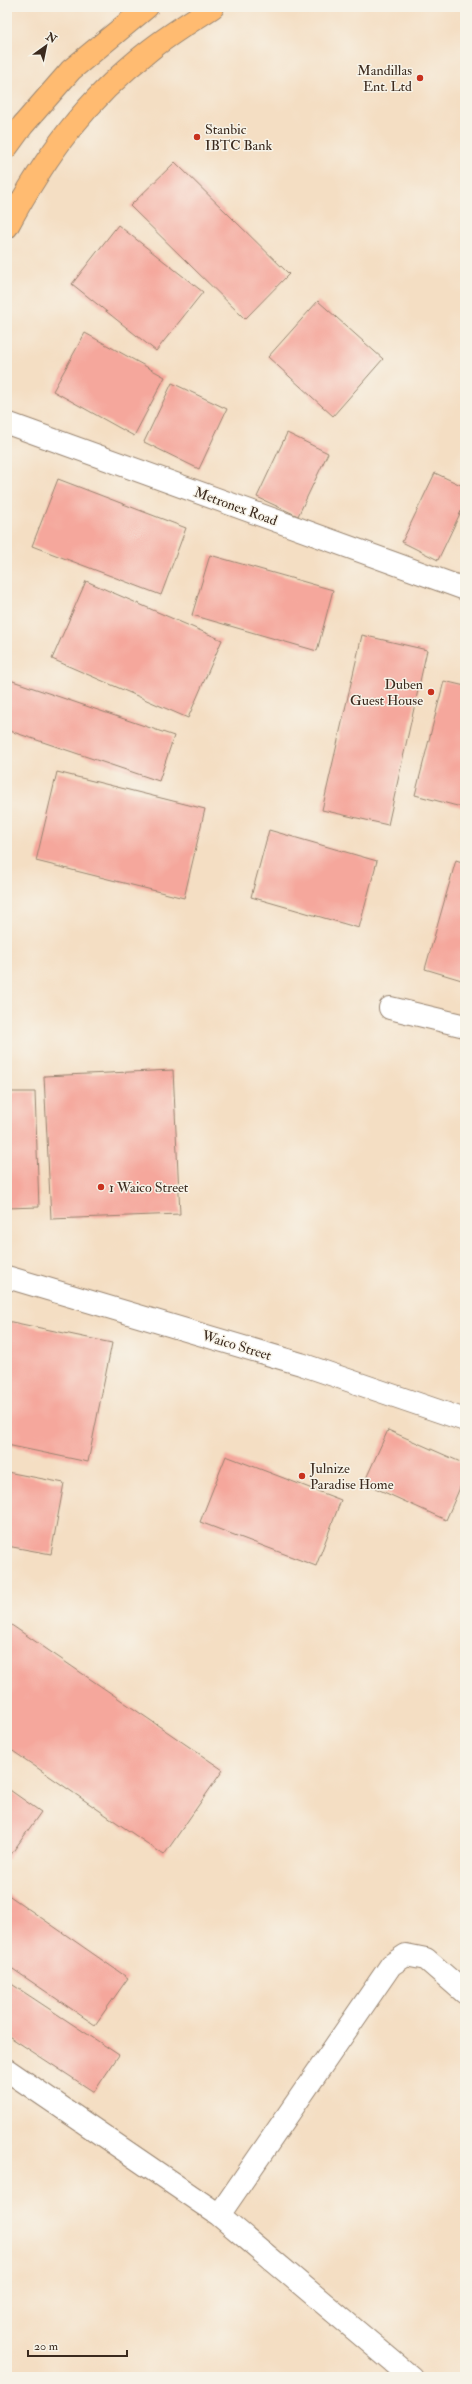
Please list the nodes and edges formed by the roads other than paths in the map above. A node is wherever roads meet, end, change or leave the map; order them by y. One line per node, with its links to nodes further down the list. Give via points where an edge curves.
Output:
1 (147, 7): 3 (highway, via 72,70)
2 (213, 7): 4 (highway, via 150,50 102,92 60,140 29,186)
3 (7, 146)
4 (7, 227)
5 (7, 422): 6 (street, Metronex Road)
6 (465, 589)
7 (390, 1008): 8 (street)
8 (465, 1026)
9 (7, 1277): 10 (street, Waico Street, via 301,1364)
10 (465, 1420)
11 (465, 1993): 13 (street, via 426,1959 406,1955 391,1965)
12 (7, 2070): 13 (street)
13 (219, 2215): 14 (street)
14 (411, 2377)

